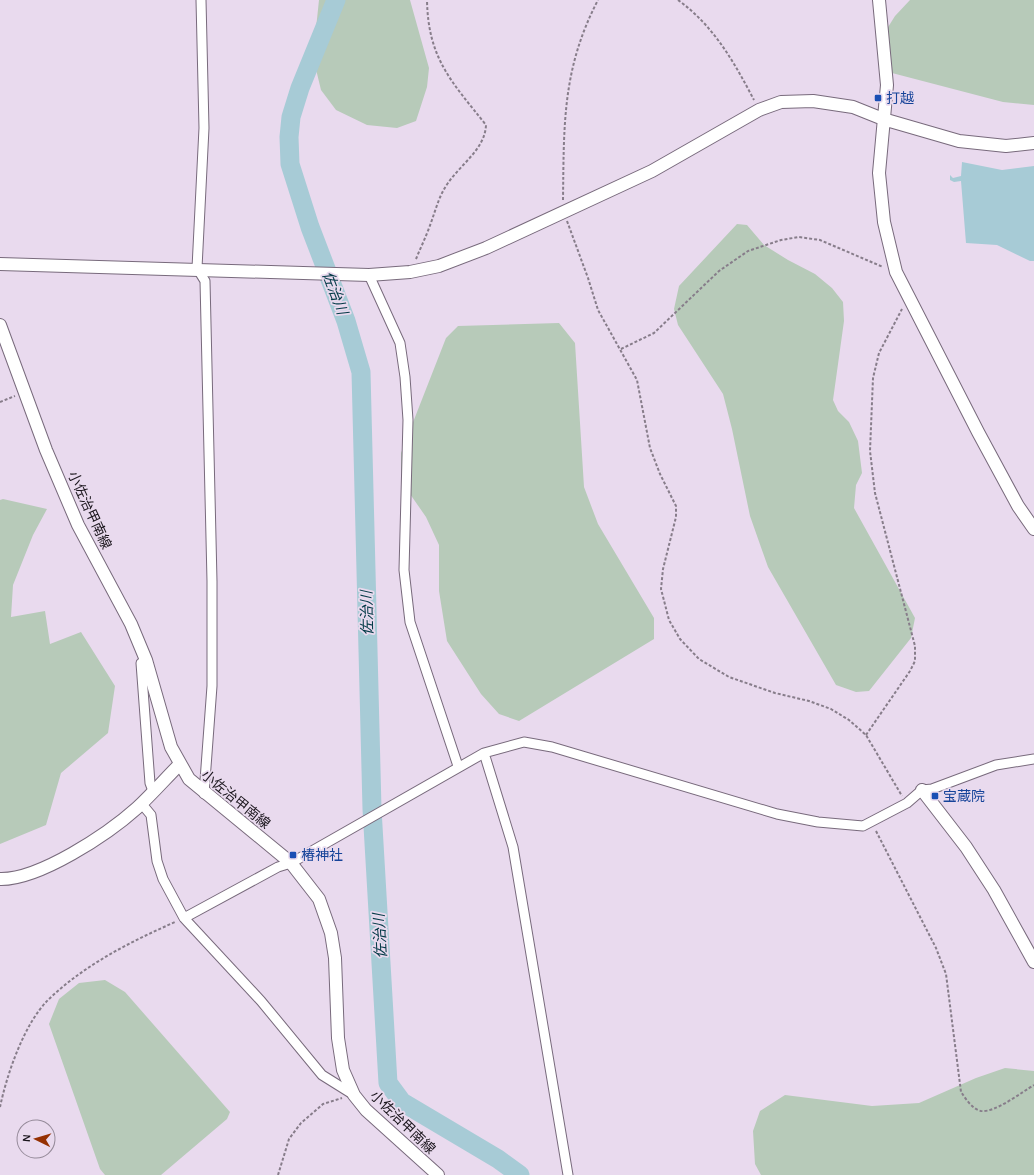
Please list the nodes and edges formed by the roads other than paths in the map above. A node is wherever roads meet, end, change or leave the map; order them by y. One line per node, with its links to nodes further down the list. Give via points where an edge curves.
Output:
1 (202, 0): 6 (street, via 204,128)
2 (879, 0): 3 (street, via 887,84)
3 (883, 119): 4 (street, via 959,141 1006,146); 7 (street, via 853,107 813,101 781,102 759,110 652,171 486,248 439,266 410,272); 9 (street, via 879,173 884,222 896,272 978,432 1018,506)
4 (1034, 143)
5 (0, 264): 6 (street)
6 (197, 268): 7 (street); 17 (street, via 205,281 212,581 212,686)
7 (369, 274): 14 (street, via 400,343 405,377 408,420 404,570 410,622)
8 (0, 325): 10 (street, 小佐治甲南線, via 46,450 78,525 131,624)
9 (1034, 529)
10 (146, 660): 13 (street, 小佐治甲南線, via 171,747); 16 (street, via 141,663 150,783)
11 (484, 753): 14 (street); 15 (street, via 524,742 777,814 818,822 863,826 907,804); 25 (street, via 513,847)
12 (1034, 759): 15 (street, via 996,765 932,789)
13 (180, 764): 16 (street); 17 (street, 小佐治甲南線, via 189,780)
14 (458, 766): 19 (street)
15 (922, 790): 22 (street, via 966,846)
16 (153, 791): 18 (street)
17 (204, 794): 19 (street, 小佐治甲南線)
18 (141, 803): 20 (street, via 88,843 41,871 22,877); 21 (street, via 151,815 157,862 163,879)
19 (291, 862): 21 (street); 23 (street, 小佐治甲南線, via 319,899 331,933 335,958 338,1038 343,1070)
20 (0, 879)
21 (184, 918): 23 (street, via 262,1001 322,1075)
22 (1034, 962)
23 (354, 1095): 24 (street, 小佐治甲南線, via 389,1132)
24 (438, 1175)
25 (568, 1175)

